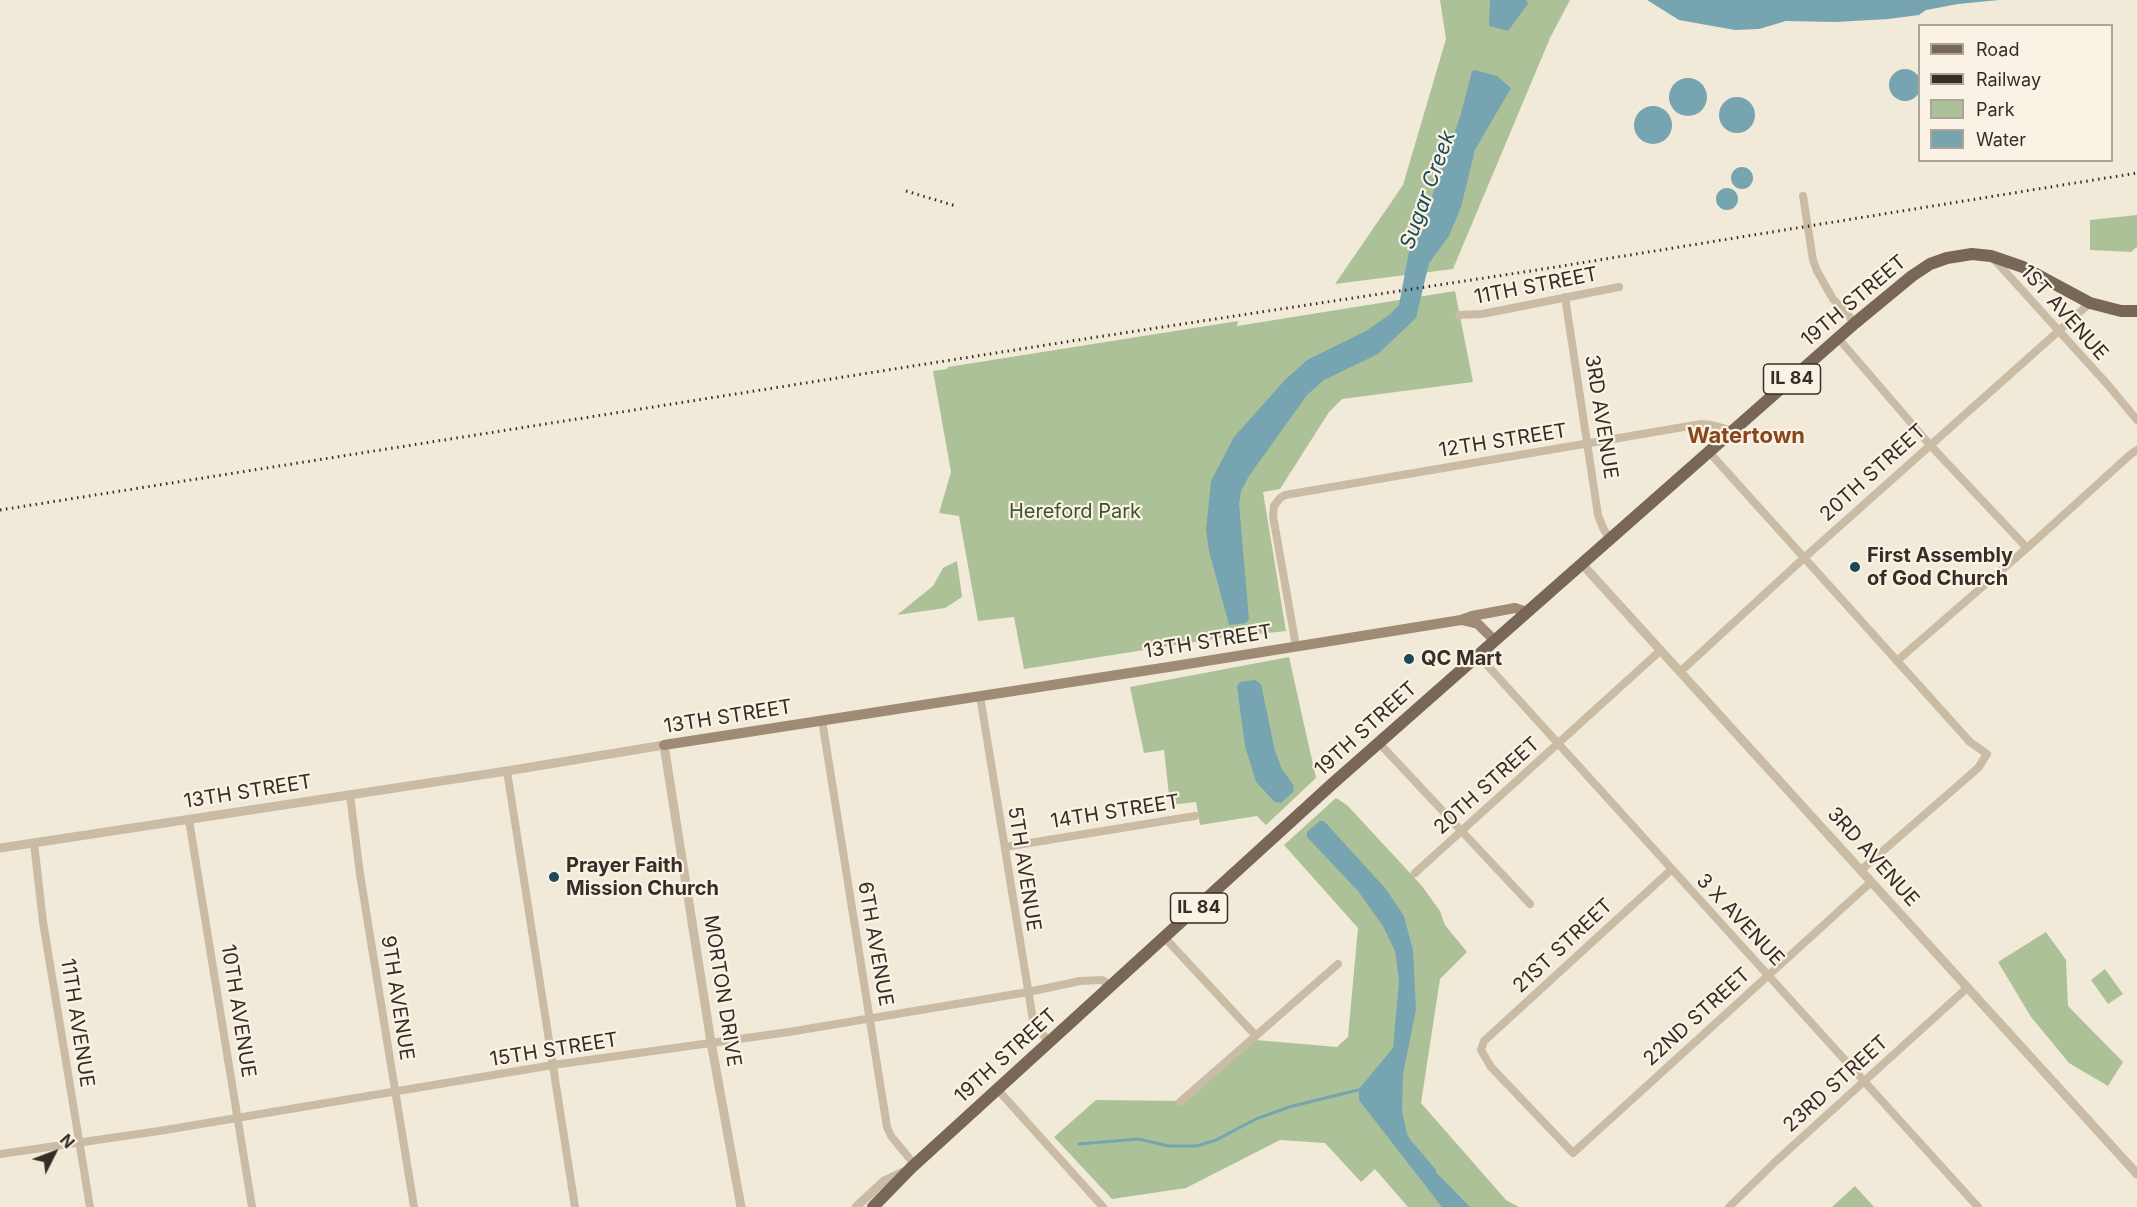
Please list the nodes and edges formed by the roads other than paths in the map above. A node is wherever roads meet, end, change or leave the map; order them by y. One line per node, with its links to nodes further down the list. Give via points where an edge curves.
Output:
1 (1803, 196): 8 (street, via 1816,271)
2 (1991, 256): 5 (main road, 19TH STREET / IL 84, via 2023,267); 8 (main road, 19TH STREET / IL 84, via 1960,255 1930,264); 9 (street, 1ST AVENUE)
3 (1619, 287): 4 (street, 11TH STREET)
4 (1565, 297): 7 (street, 11TH STREET); 13 (street, 3RD AVENUE)
5 (2090, 303): 6 (main road, IL 84); 9 (street, 20TH STREET)
6 (2137, 311)
7 (1459, 315)
8 (1855, 323): 10 (main road, 19TH STREET / IL 84)
9 (2058, 330): 11 (street, 1ST AVENUE); 14 (street, 20TH STREET)
10 (1838, 338): 12 (main road, 19TH STREET / IL 84); 14 (street)
11 (2137, 420)
12 (1733, 430): 13 (street, 12TH STREET, via 1701,424); 16 (main road, 19TH STREET / IL 84)
13 (1588, 443): 17 (street, 3RD AVENUE, via 1599,518); 24 (street, 12TH STREET, via 1296,492 1280,498 1274,506 1274,516)
14 (1930, 445): 18 (street); 19 (street, 20TH STREET)
15 (2137, 450): 18 (street)
16 (1709, 452): 17 (main road, 19TH STREET / IL 84); 19 (street)
17 (1610, 539): 20 (main road, 19TH STREET / IL 84)
18 (2027, 548): 27 (street)
19 (1805, 557): 27 (street); 28 (street, 20TH STREET)
20 (1582, 564): 21 (main road, 19TH STREET / IL 84); 25 (street, 3RD AVENUE)
21 (1527, 612): 22 (main road, 13TH STREET, via 1515,608); 23 (main road, 19TH STREET / IL 84)
22 (1461, 620): 23 (main road, via 1478,624); 24 (main road, 13TH STREET)
23 (1494, 640): 26 (main road, 19TH STREET / IL 84)
24 (1296, 646): 29 (main road, 13TH STREET)
25 (1661, 650): 28 (street, 3RD AVENUE); 32 (street, 20TH STREET)
26 (1478, 655): 31 (main road, 19TH STREET / IL 84); 32 (street, 3 X AVENUE)
27 (1898, 660): 43 (street, via 1970,742 1988,754 1978,768)
28 (1681, 671): 43 (street, 3RD AVENUE)
29 (980, 696): 30 (main road, 13TH STREET); 40 (street, 5TH AVENUE)
30 (822, 720): 33 (main road, 13TH STREET); 53 (street, 6TH AVENUE)
31 (1379, 743): 38 (street); 47 (main road, 19TH STREET / IL 84)
32 (1559, 744): 38 (street, 20TH STREET); 42 (street, 3 X AVENUE)
33 (664, 745): 34 (street, 13TH STREET); 55 (street, MORTON DRIVE)
34 (507, 771): 35 (street, 13TH STREET); 57 (street)
35 (350, 795): 37 (street, 13TH STREET); 60 (street, 9TH AVENUE)
36 (1196, 816): 40 (street, 14TH STREET)
37 (189, 820): 39 (street, 13TH STREET); 62 (street, 10TH AVENUE)
38 (1461, 831): 44 (street, 20TH STREET); 46 (street)
39 (34, 843): 41 (street, 13TH STREET); 63 (street, 11TH AVENUE, via 43,922)
40 (1005, 847): 52 (street, 5TH AVENUE)
41 (0, 848)
42 (1671, 870): 49 (street, 3 X AVENUE); 64 (street, 21ST STREET, via 1484,1041 1481,1050 1491,1067)
43 (1861, 870): 45 (street, 3RD AVENUE)
44 (1415, 873)
45 (1871, 882): 49 (street, 22ND STREET); 51 (street, 3RD AVENUE)
46 (1530, 904)
47 (1165, 938): 50 (main road, 19TH STREET / IL 84); 54 (street)
48 (1338, 964): 54 (street)
49 (1768, 975): 58 (street, 3 X AVENUE); 64 (street, 22ND STREET)
50 (1112, 986): 52 (street, 15TH STREET, via 1097,980); 56 (main road, 19TH STREET / IL 84)
51 (1967, 988): 58 (street, 23RD STREET); 67 (street, 3RD AVENUE)
52 (1028, 992): 53 (street, 15TH STREET); 56 (street, 5TH AVENUE, via 1033,1020)
53 (871, 1017): 55 (street, 15TH STREET); 66 (street, 6TH AVENUE, via 888,1127)
54 (1256, 1036): 61 (street)
55 (711, 1042): 57 (street, 15TH STREET); 72 (street, MORTON DRIVE)
56 (1049, 1043): 59 (main road, 19TH STREET / IL 84)
57 (553, 1065): 60 (street, 15TH STREET); 71 (street)
58 (1864, 1081): 76 (street, 23RD STREET); 77 (street, 3 X AVENUE)
59 (998, 1090): 66 (main road, 19TH STREET / IL 84); 75 (street)
60 (396, 1092): 62 (street, 15TH STREET); 70 (street, 9TH AVENUE)
61 (1180, 1102)
62 (238, 1118): 63 (street, 15TH STREET); 69 (street, 10TH AVENUE)
63 (80, 1142): 65 (street, 15TH STREET); 68 (street, 11TH AVENUE)
64 (1573, 1153)
65 (0, 1154)
66 (913, 1167): 73 (street, via 884,1182); 74 (main road, 19TH STREET / IL 84)
67 (2137, 1174)
68 (90, 1207)
69 (252, 1207)
70 (414, 1207)
71 (576, 1207)
72 (741, 1207)
73 (856, 1207)
74 (873, 1207)
75 (1102, 1207)
76 (1729, 1207)
77 (1978, 1207)

